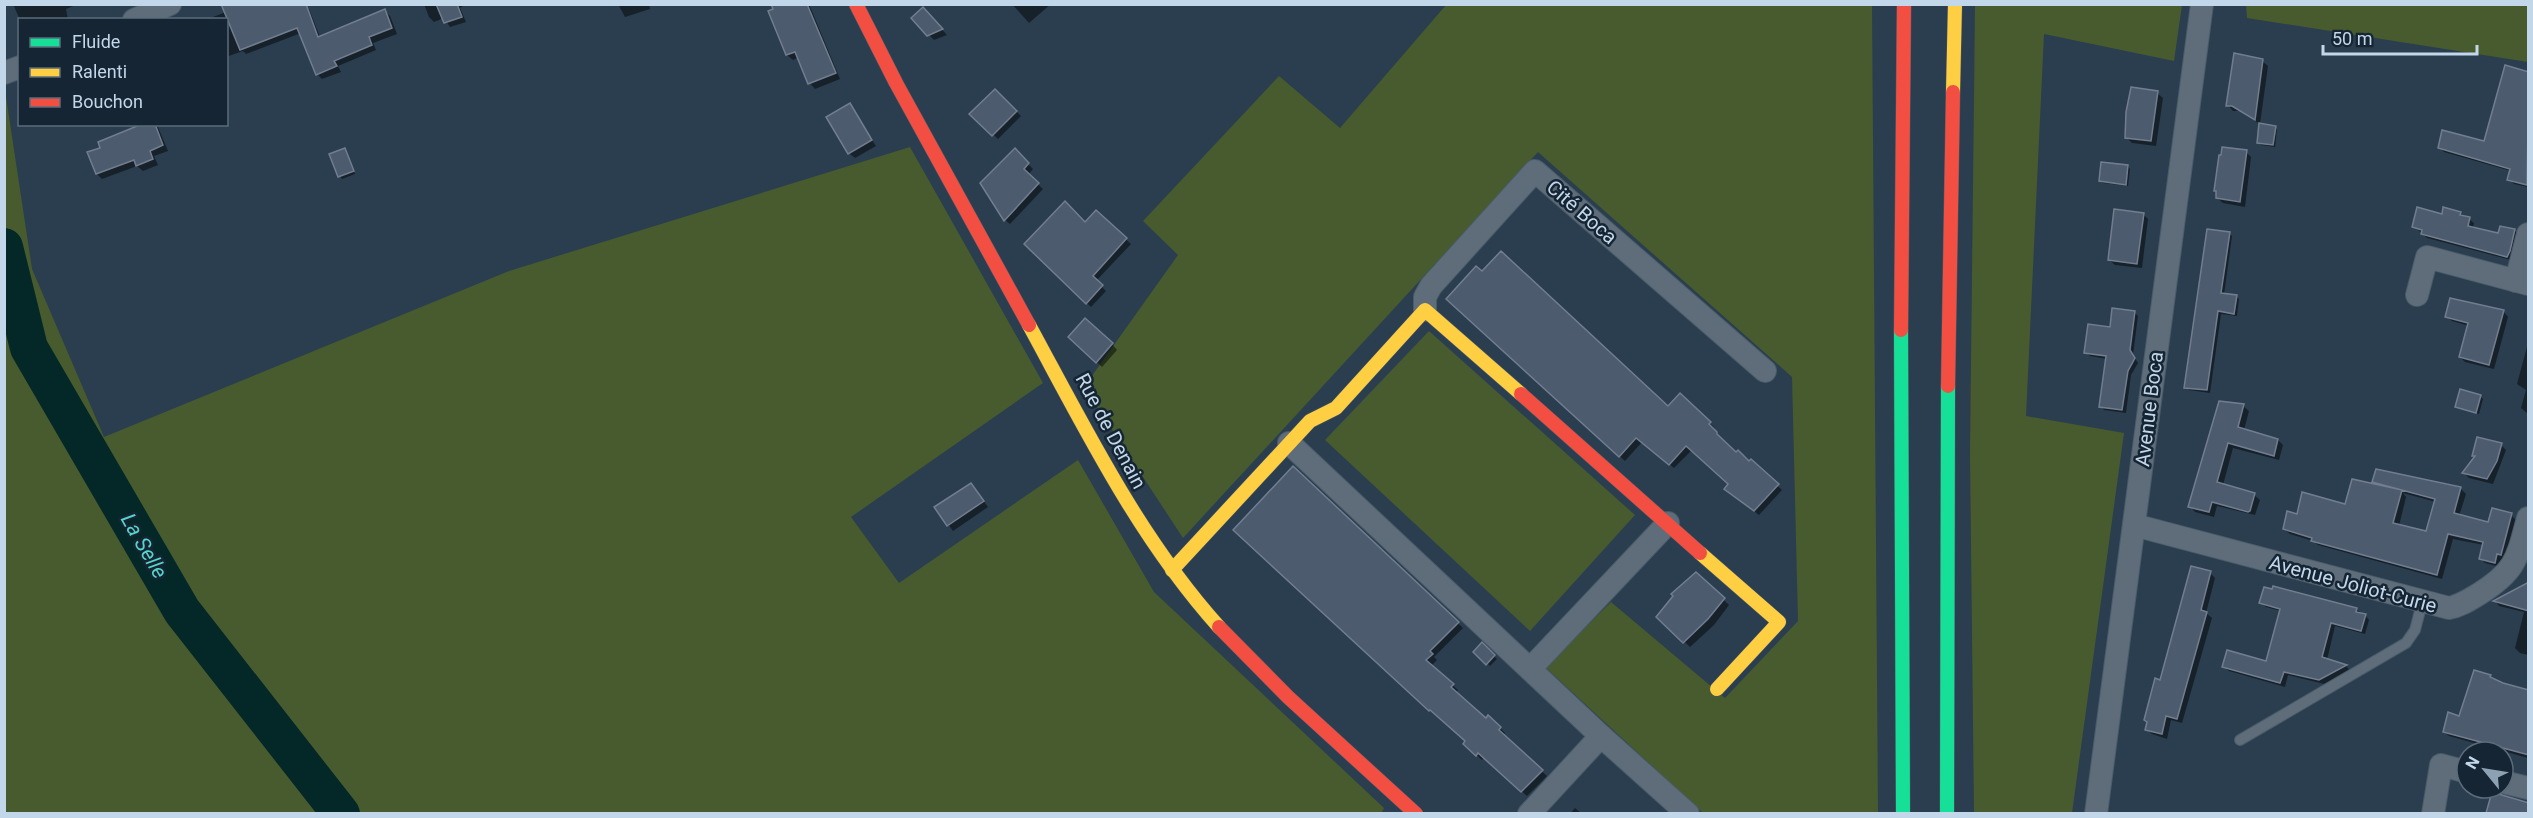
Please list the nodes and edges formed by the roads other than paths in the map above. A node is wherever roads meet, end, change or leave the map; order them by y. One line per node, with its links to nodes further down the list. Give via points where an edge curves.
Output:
1 (170, 4): 6 (street)
2 (856, 4): 16 (main road, Rue de Denain, via 896,84 1107,466)
3 (1904, 4): 26 (main road)
4 (1955, 4): 27 (main road, via 1947,451)
5 (2202, 4): 15 (street, Avenue Boca)
6 (138, 18)
7 (2529, 234): 8 (street)
8 (2522, 283): 9 (street, via 2427,257)
9 (2417, 295)
10 (1425, 310): 11 (street, Cité Boca, via 1425,297 1431,286 1535,171); 12 (main road, Cité Boca, via 1332,412 1314,417); 14 (main road)
11 (1765, 371)
12 (1289, 443): 16 (main road, Cité Boca); 18 (street)
13 (2529, 518): 17 (street, Avenue Joliot-Curie, via 2512,567 2500,581 2457,607)
14 (1668, 523): 18 (street); 19 (main road, via 1779,622)
15 (2134, 525): 17 (street, Avenue Joliot-Curie); 28 (street, Avenue Boca)
16 (1172, 570): 23 (main road, Rue de Denain, via 1245,653)
17 (2422, 603): 21 (lane, via 2415,630 2406,643)
18 (1530, 669): 20 (street)
19 (1716, 689)
20 (1600, 736): 24 (street); 25 (street)
21 (2240, 740)
22 (2455, 769): 29 (street, via 2441,765)
23 (1416, 813)
24 (1529, 813)
25 (1688, 813)
26 (1903, 813)
27 (1947, 813)
28 (2096, 813)
29 (2433, 813)

